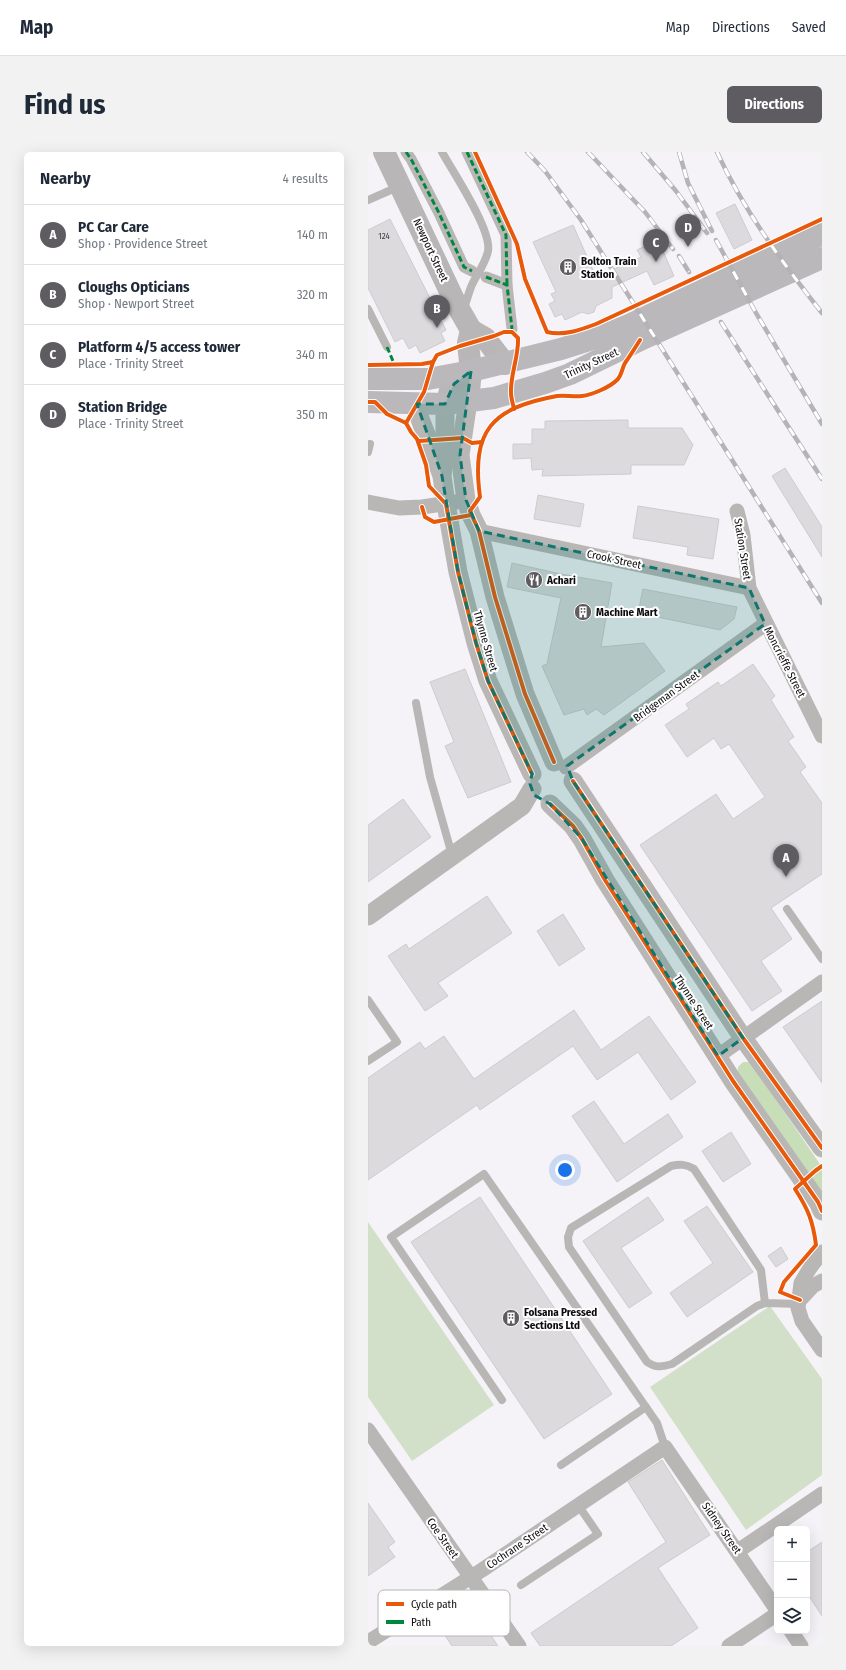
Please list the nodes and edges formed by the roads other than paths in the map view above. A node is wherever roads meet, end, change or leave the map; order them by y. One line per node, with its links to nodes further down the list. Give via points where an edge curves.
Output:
1 (384, 152): 5 (main road, Newport Street)
2 (406, 152): 10 (street, via 464,267)
3 (442, 152): 14 (lane, via 481,223 488,245 484,263 471,287)
4 (467, 152): 12 (street, via 506,235)
5 (400, 186): 6 (lane); 14 (main road, Newport Street)
6 (368, 200)
7 (822, 234): 9 (main road, Trinity Street)
8 (822, 258): 9 (main road, Trinity Street)
9 (795, 259): 16 (main road, Trinity Street)
10 (472, 270)
11 (486, 277): 12 (street)
12 (507, 285): 15 (street)
13 (368, 310): 17 (lane)
14 (467, 322): 18 (main road, via 485,338); 19 (main road)
15 (512, 329)
16 (634, 333): 18 (main road, Trinity Street, via 602,336); 21 (main road, Trinity Street, via 570,374 494,398)
17 (387, 348)
18 (505, 364): 19 (main road, Trinity Street)
19 (471, 371): 20 (main road, Trinity Street, via 428,379); 21 (main road, Thynne Street); 24 (street, Thynne Street, via 454,384 448,392)
20 (368, 379)
21 (468, 401): 24 (main road, Trinity Street); 26 (street, Thynne Street, via 460,455)
22 (368, 402): 23 (main road, Trinity Street)
23 (417, 404): 24 (main road, Trinity Street); 25 (street, via 420,419)
24 (445, 404): 25 (street, Thynne Street)
25 (442, 476): 28 (street, Thynne Street)
26 (466, 500): 28 (street); 30 (street, Thynne Street)
27 (368, 502): 28 (street, via 399,508)
28 (446, 504): 36 (street, Thynne Street, via 458,572 488,681)
29 (737, 511): 31 (street, Station Street)
30 (479, 531): 31 (street, Crook Street); 35 (street, Thynne Street, via 495,597 525,694)
31 (749, 588): 32 (street, Moncrieffe Street)
32 (765, 624): 34 (street, Moncrieffe Street); 35 (street, Bridgeman Street)
33 (416, 704): 37 (lane, via 430,777)
34 (822, 736)
35 (564, 770): 36 (street, via 540,764); 36 (street, via 572,788 564,800); 43 (street, Thynne Street)
36 (539, 792): 37 (street); 44 (street, Thynne Street, via 582,839 605,880)
37 (452, 856): 39 (street)
38 (787, 909): 40 (lane)
39 (368, 916)
40 (822, 959)
41 (822, 982): 43 (street)
42 (368, 1000): 45 (lane, via 397,1042)
43 (742, 1038): 44 (street); 46 (street, Thynne Street)
44 (718, 1056): 47 (street, Thynne Street)
45 (368, 1061)
46 (822, 1148)
47 (822, 1211)
48 (822, 1252): 50 (street, via 801,1283)
49 (822, 1281): 50 (street, via 813,1286)
50 (799, 1302): 51 (lane); 52 (street, via 802,1321)
51 (765, 1303): 51 (lane, via 672,1364 654,1367 647,1362 569,1248 568,1237 571,1228 671,1166 688,1165 694,1169 761,1270)
52 (822, 1350)
53 (502, 1400): 54 (lane, via 391,1237 484,1174)
54 (646, 1407): 56 (lane, via 657,1423); 57 (lane)
55 (368, 1430): 61 (street, Coe Street)
56 (665, 1447): 59 (street, Cochrane Street); 60 (street, Sidney Street)
57 (561, 1464)
58 (822, 1494): 60 (street)
59 (578, 1505): 61 (street, Cochrane Street); 62 (lane, via 598,1534)
60 (738, 1551): 65 (street, Sidney Street)
61 (471, 1577): 63 (street, Cochrane Street); 64 (street, Coe Street)
62 (521, 1585)
63 (450, 1590)
64 (480, 1590)
65 (774, 1605)
66 (774, 1616): 72 (street)
67 (510, 1633): 71 (street, Coe Street)
68 (793, 1634): 73 (street)
69 (378, 1636): 70 (street, Cochrane Street)
70 (368, 1642)
71 (519, 1646)
72 (730, 1646)
73 (801, 1646)

